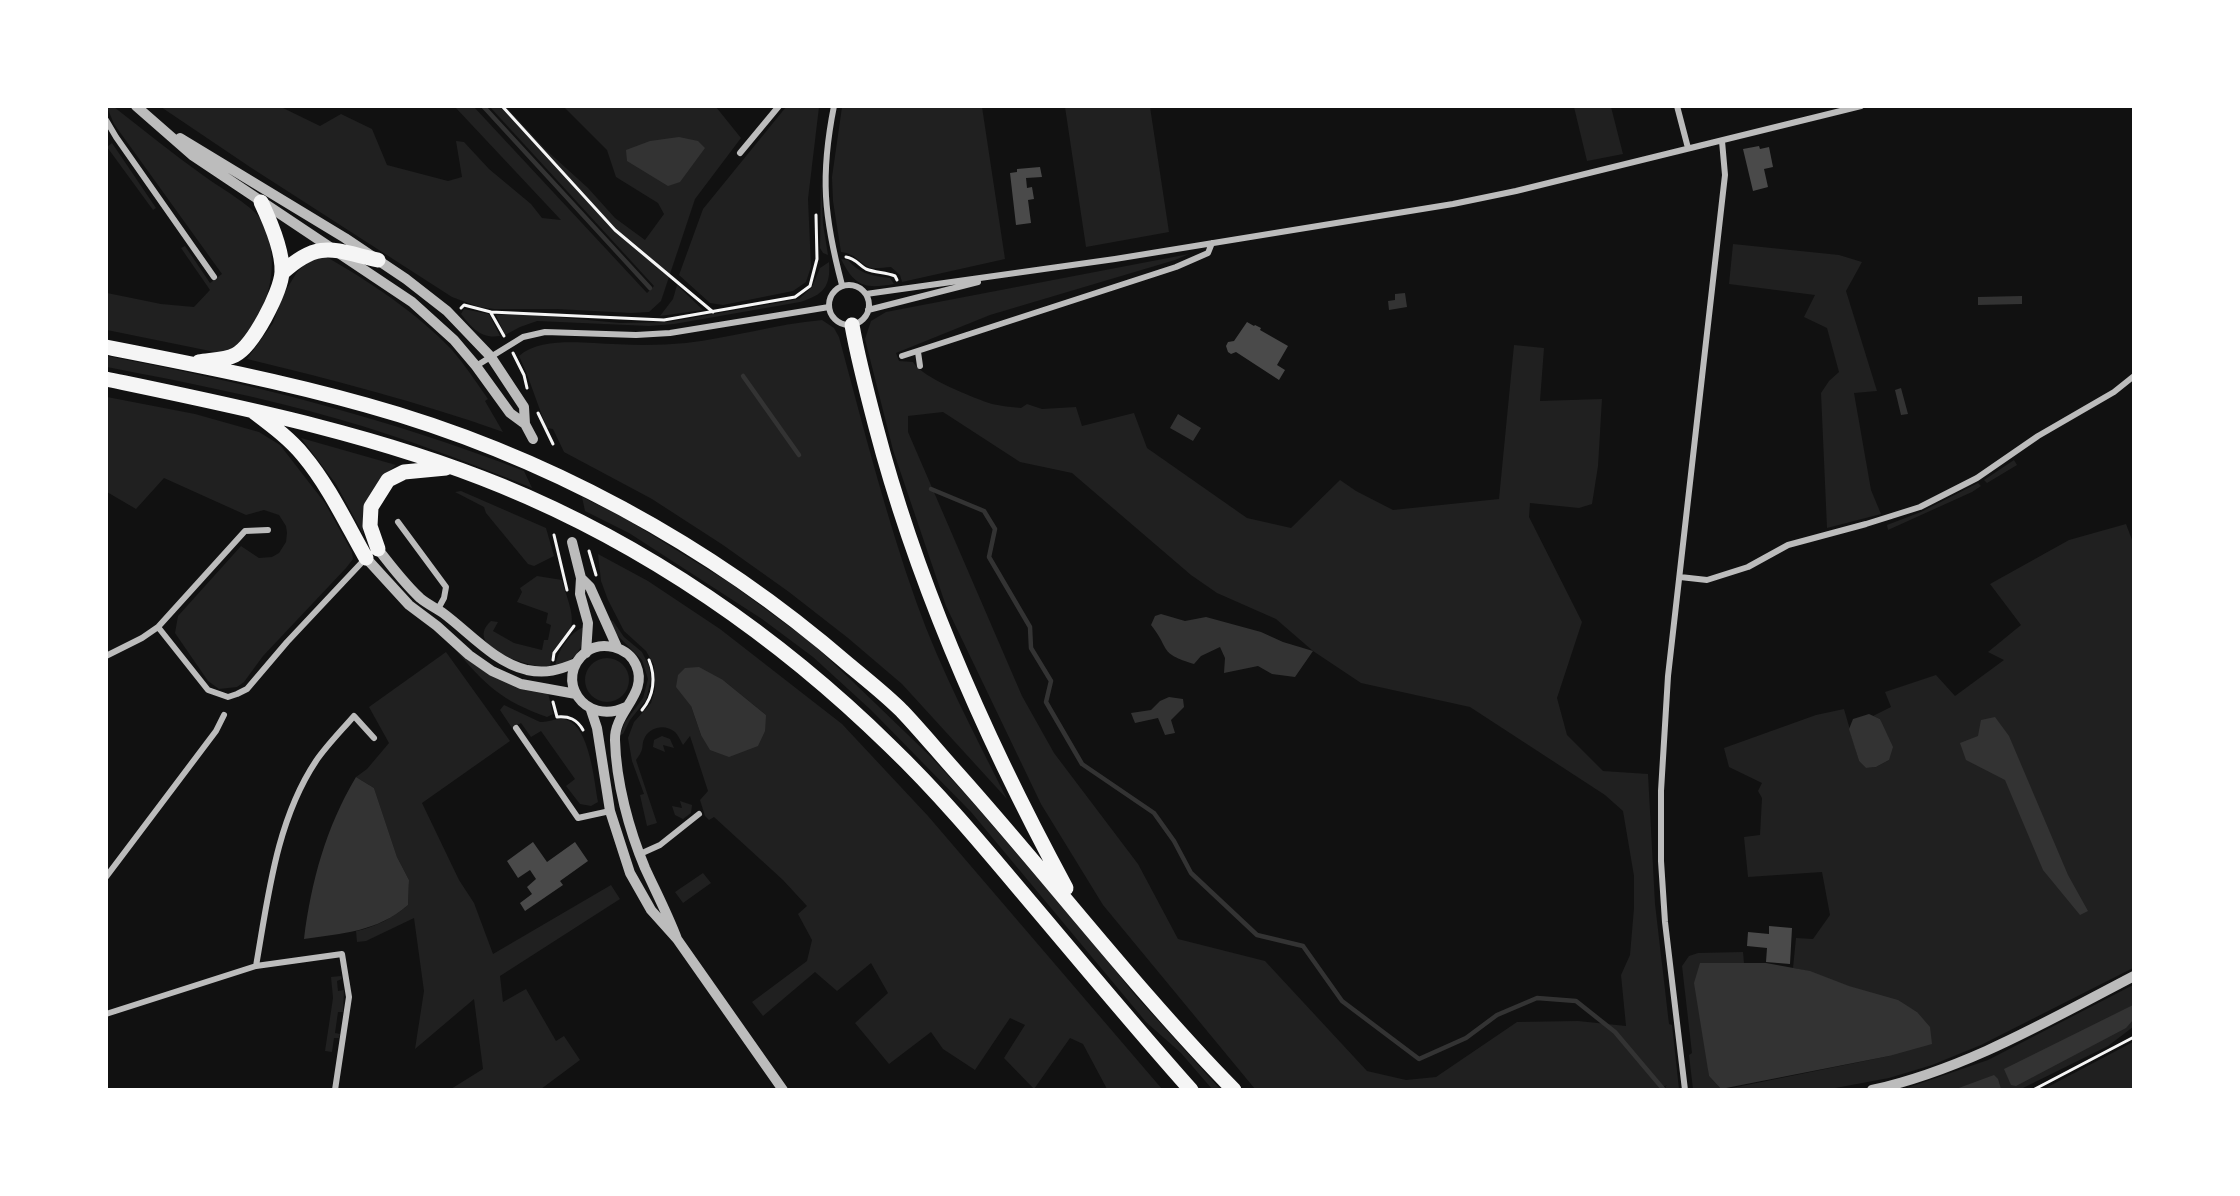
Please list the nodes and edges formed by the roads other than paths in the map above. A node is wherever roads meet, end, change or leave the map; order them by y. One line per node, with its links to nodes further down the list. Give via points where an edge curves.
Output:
1 (136, 106): 7 (street)
2 (779, 106): 10 (street)
3 (834, 106): 18 (street, via 825,164 825,201)
4 (1677, 106): 9 (street)
5 (1861, 106): 8 (street)
6 (106, 120): 17 (street)
7 (159, 125): 11 (street, via 192,155); 14 (street)
8 (1722, 141): 9 (street); 40 (street, via 1725,175)
9 (1688, 148): 12 (street, via 1463,202)
10 (740, 153)
11 (261, 202): 13 (street); 15 (highway, via 278,247)
12 (1212, 243): 16 (street); 24 (street, via 1208,253 1176,267)
13 (335, 250): 14 (highway); 15 (highway, via 318,249 299,258); 28 (street, via 412,302)
14 (378, 260): 26 (street, via 447,311)
15 (282, 273): 27 (highway, via 269,309 248,344 235,355)
16 (1008, 274): 19 (street); 21 (street)
17 (214, 277)
18 (842, 285): 19 (street, via 856,285); 20 (street, via 831,294)
19 (866, 294): 21 (street)
20 (829, 307): 22 (street, via 839,323); 26 (street, via 670,333 545,332 523,337)
21 (868, 309): 22 (street, via 864,319)
22 (852, 325): 58 (highway, via 882,450 933,602 1022,805)
23 (106, 347): 27 (highway)
24 (918, 352): 25 (street); 29 (street)
25 (902, 356)
26 (491, 357): 28 (street); 33 (street, via 524,407)
27 (190, 363): 58 (highway, via 367,405 478,443 620,506 681,541 808,629 900,709)
28 (476, 366): 33 (street, via 510,413)
29 (920, 366)
30 (2133, 376): 40 (street, via 1977,478 1920,507 1788,545 1748,567 1707,580)
31 (106, 379): 32 (highway)
32 (249, 409): 35 (highway, via 362,438); 39 (highway, via 302,454)
33 (525, 424): 34 (street)
34 (533, 440)
35 (452, 468): 39 (highway, via 404,472 388,480 371,507); 65 (highway, via 501,485 588,525 644,557 712,599 815,678 890,746 960,819)
36 (398, 522): 42 (street, via 446,587)
37 (268, 531): 43 (street, via 245,531)
38 (572, 542): 41 (street)
39 (372, 553): 42 (street); 43 (street, via 247,688 237,694 228,697 208,690); 48 (street, via 409,605 492,671 521,684)
40 (1680, 577): 67 (street, via 1668,676 1661,861)
41 (581, 578): 44 (street, via 590,587); 45 (street, via 580,594 588,623)
42 (438, 609): 47 (street, via 504,661 526,670 551,672)
43 (158, 627): 46 (street)
44 (617, 647): 45 (street, via 595,647); 49 (street, via 627,653 639,674 639,686)
45 (586, 653): 47 (street)
46 (106, 657)
47 (576, 663): 48 (street)
48 (576, 693): 50 (street)
49 (626, 706): 50 (street, via 615,712); 56 (street, via 615,738 625,807)
50 (591, 710): 54 (street)
51 (224, 715): 57 (street)
52 (516, 728): 54 (street, via 578,818)
53 (374, 738): 60 (street, via 354,716 316,761 300,792 275,862)
54 (610, 811): 59 (street, via 639,890)
55 (699, 814): 56 (street, via 660,845)
56 (640, 854): 59 (street)
57 (106, 877)
58 (1081, 914): 66 (highway, via 1153,1003)
59 (677, 939): 64 (street)
60 (256, 966): 62 (street); 63 (street, via 342,954 349,996)
61 (2133, 976): 68 (street, via 1986,1052 1923,1076)
62 (106, 1014)
63 (335, 1089)
64 (783, 1089)
65 (1191, 1089)
66 (1234, 1089)
67 (1685, 1089)
68 (1872, 1089)

